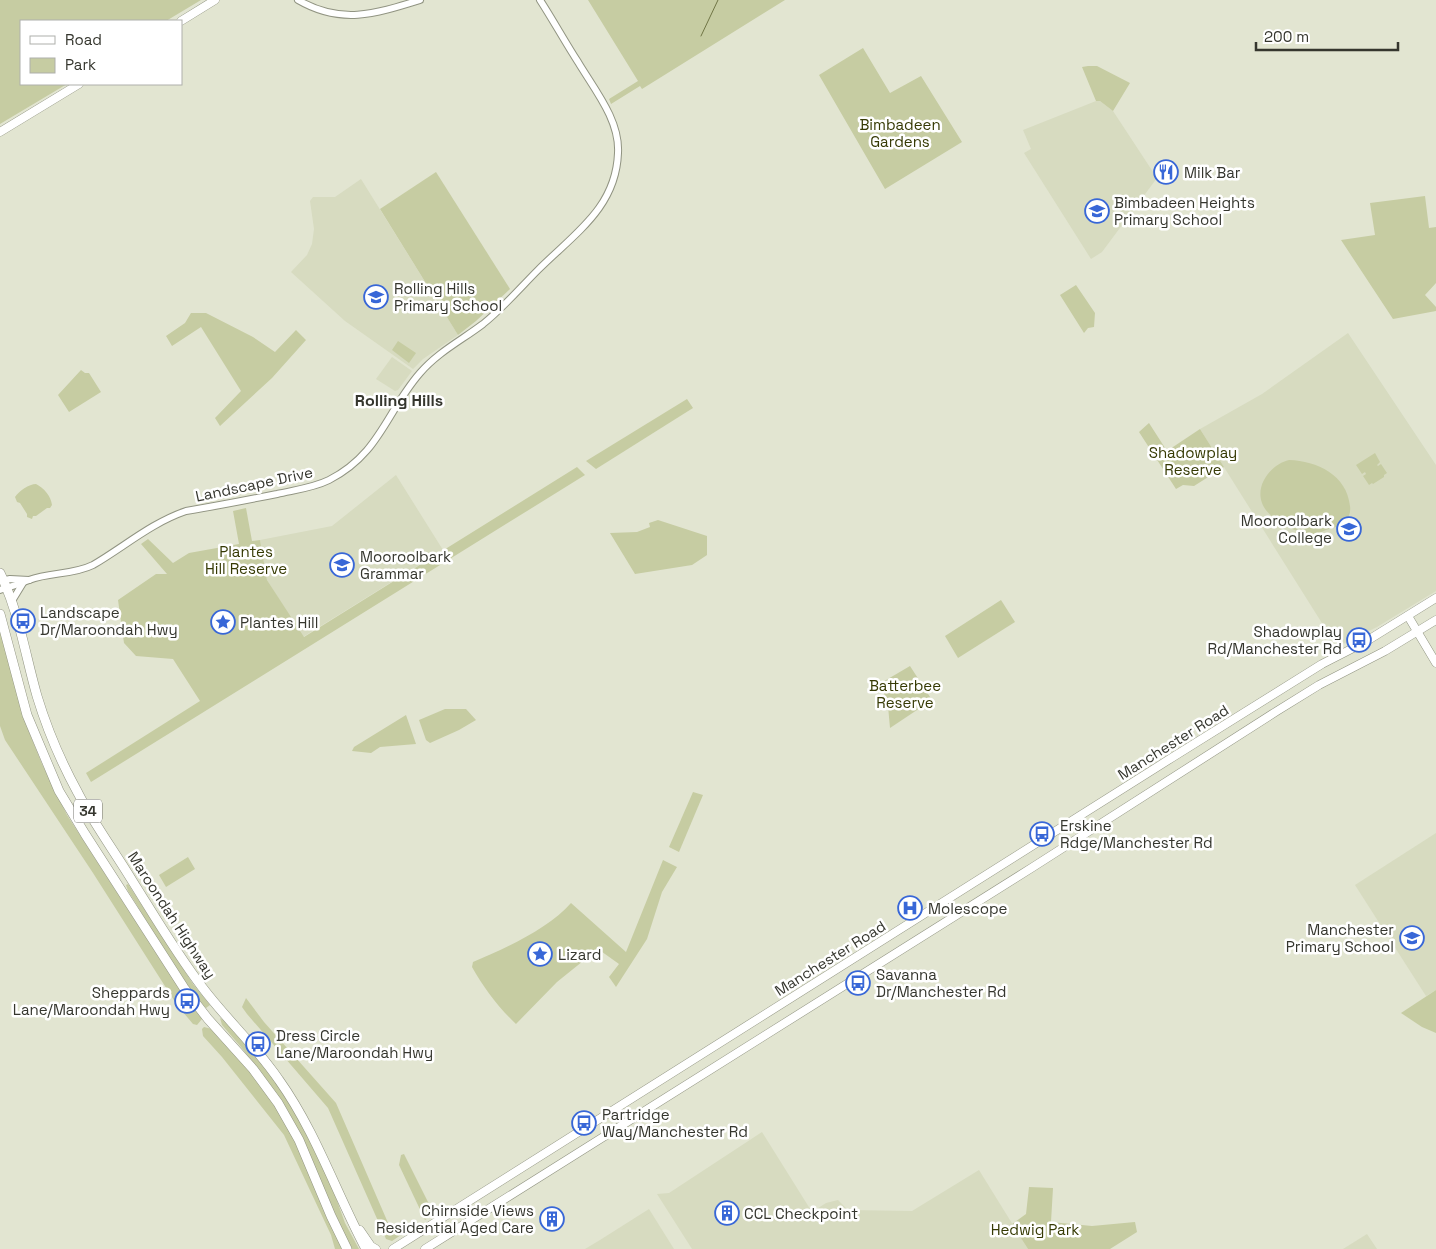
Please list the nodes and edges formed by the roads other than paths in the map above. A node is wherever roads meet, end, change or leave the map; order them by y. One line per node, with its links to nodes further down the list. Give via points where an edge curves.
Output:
1 (215, 0): 5 (main road)
2 (298, 0): 3 (street, via 326,13 355,15)
3 (420, 0)
4 (540, 0): 8 (street, Landscape Drive, via 608,111 617,139 612,186 585,227 486,322 437,356 420,373 399,400 374,444 340,474 317,485 180,513 92,565)
5 (182, 20)
6 (77, 85): 7 (main road)
7 (0, 132)
8 (29, 580): 9 (street, Landscape Drive); 10 (street, Landscape Drive)
9 (2, 582): 10 (street, Landscape Drive); 12 (highway, Maroondah Highway / 34)
10 (23, 584): 12 (street)
11 (1436, 598): 14 (main road, Manchester Road)
12 (12, 601): 20 (highway, Maroondah Highway / 34, via 37,695 63,763 86,808)
13 (0, 614): 21 (highway, Maroondah Highway / 34, via 27,715 50,773 72,815)
14 (1408, 616): 16 (main road); 18 (main road, Manchester Road, via 1322,664)
15 (1436, 620): 16 (main road, Manchester Road)
16 (1417, 632): 17 (main road); 19 (main road, Manchester Road, via 1319,685)
17 (1436, 663)
18 (1173, 757): 19 (main road); 22 (main road, Manchester Road)
19 (1181, 772): 22 (main road, Manchester Road)
20 (130, 877): 21 (highway); 27 (highway, Maroondah Highway / 34, via 197,981 266,1061 298,1109)
21 (117, 885): 28 (highway, Maroondah Highway / 34, via 184,988 257,1074 282,1110 299,1140)
22 (911, 933): 23 (main road, Manchester Road); 24 (main road, Manchester Road)
23 (791, 999): 24 (main road); 25 (main road, Manchester Road)
24 (800, 1013): 26 (main road, Manchester Road)
25 (478, 1196): 26 (main road); 31 (main road, Manchester Road)
26 (488, 1210): 32 (main road, Manchester Road)
27 (349, 1217): 29 (highway, Maroondah Highway / 34); 30 (main road)
28 (346, 1249)
29 (366, 1249)
30 (376, 1249)
31 (393, 1249)
32 (425, 1249)

